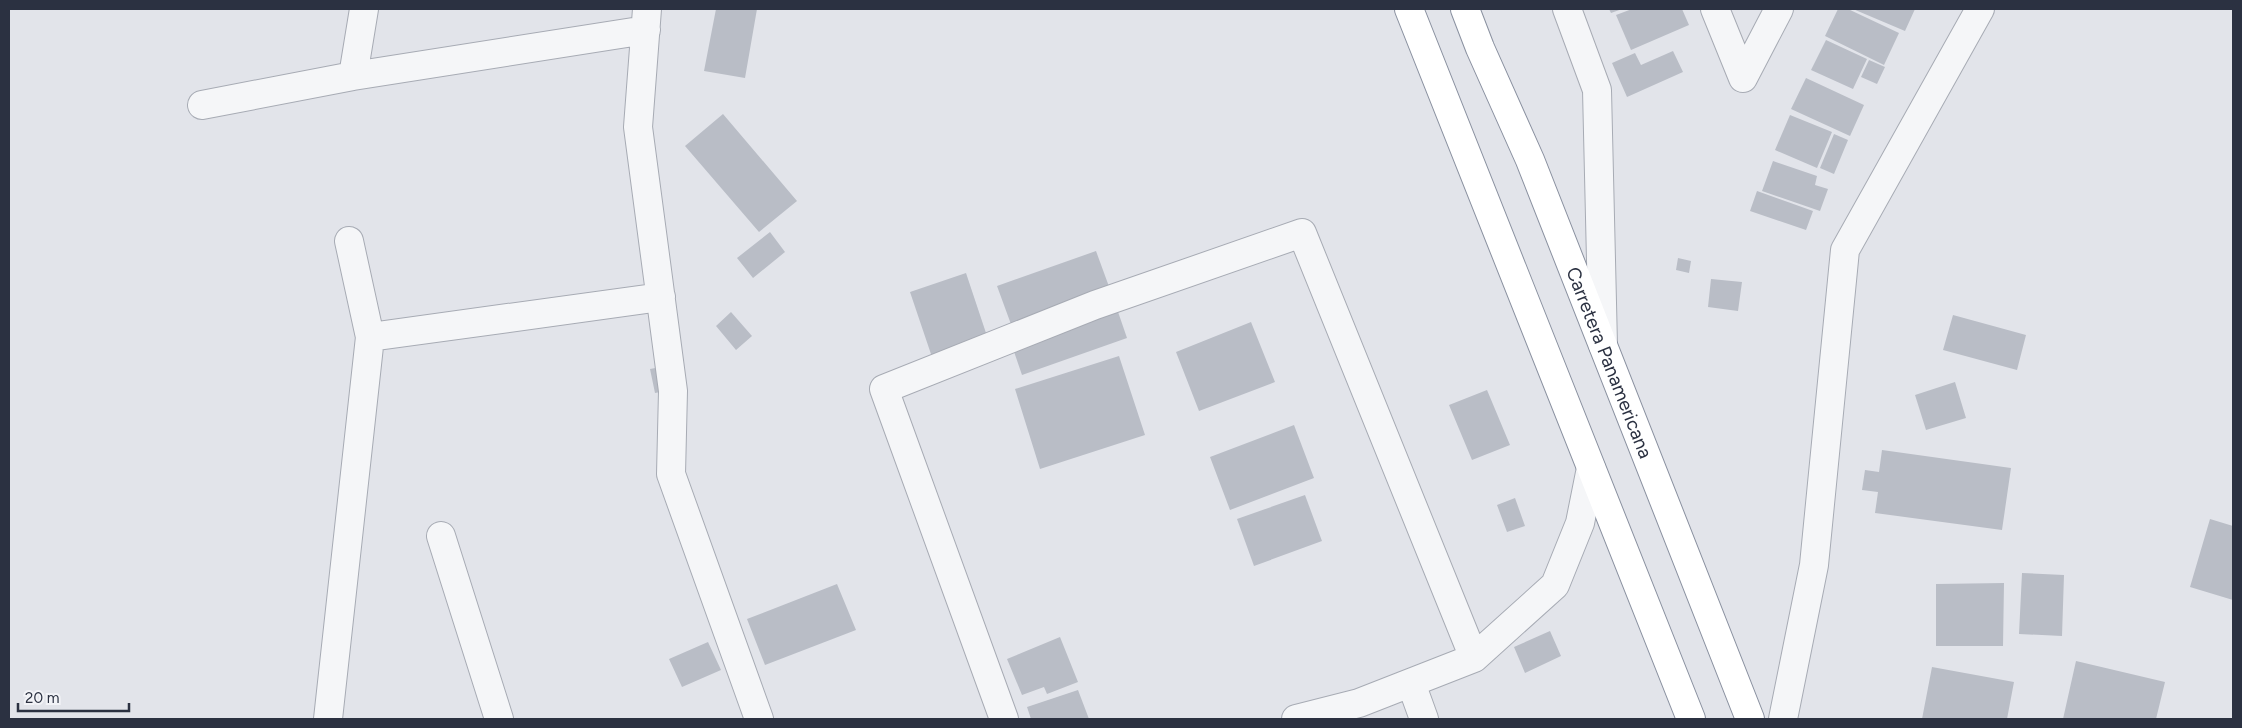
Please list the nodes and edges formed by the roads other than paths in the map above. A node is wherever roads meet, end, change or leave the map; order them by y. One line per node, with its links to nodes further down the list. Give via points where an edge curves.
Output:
1 (364, 9): 9 (street)
2 (1409, 9): 15 (highway)
3 (1465, 9): 14 (highway, Carretera Panamericana, via 1530,160)
4 (1567, 9): 14 (street, via 1597,90)
5 (1715, 9): 6 (street, via 1743,78)
6 (1778, 9)
7 (1980, 9): 27 (street, via 1845,250 1814,565)
8 (646, 19): 9 (street); 12 (street, via 638,126)
9 (353, 76): 10 (street)
10 (202, 104)
11 (349, 241): 13 (street)
12 (661, 297): 13 (street); 21 (street, via 673,390 671,474)
13 (370, 337): 19 (street)
14 (1603, 346): 26 (highway, Carretera Panamericana)
15 (1591, 468): 17 (street, via 1580,523 1555,585); 25 (highway)
16 (441, 536): 20 (street)
17 (1474, 658): 18 (street); 22 (street, via 1302,233 1094,305 884,389)
18 (1411, 683): 23 (street, via 1360,704); 24 (street)
19 (328, 719)
20 (499, 719)
21 (759, 719)
22 (1004, 719)
23 (1296, 719)
24 (1424, 719)
25 (1691, 719)
26 (1750, 719)
27 (1783, 719)

